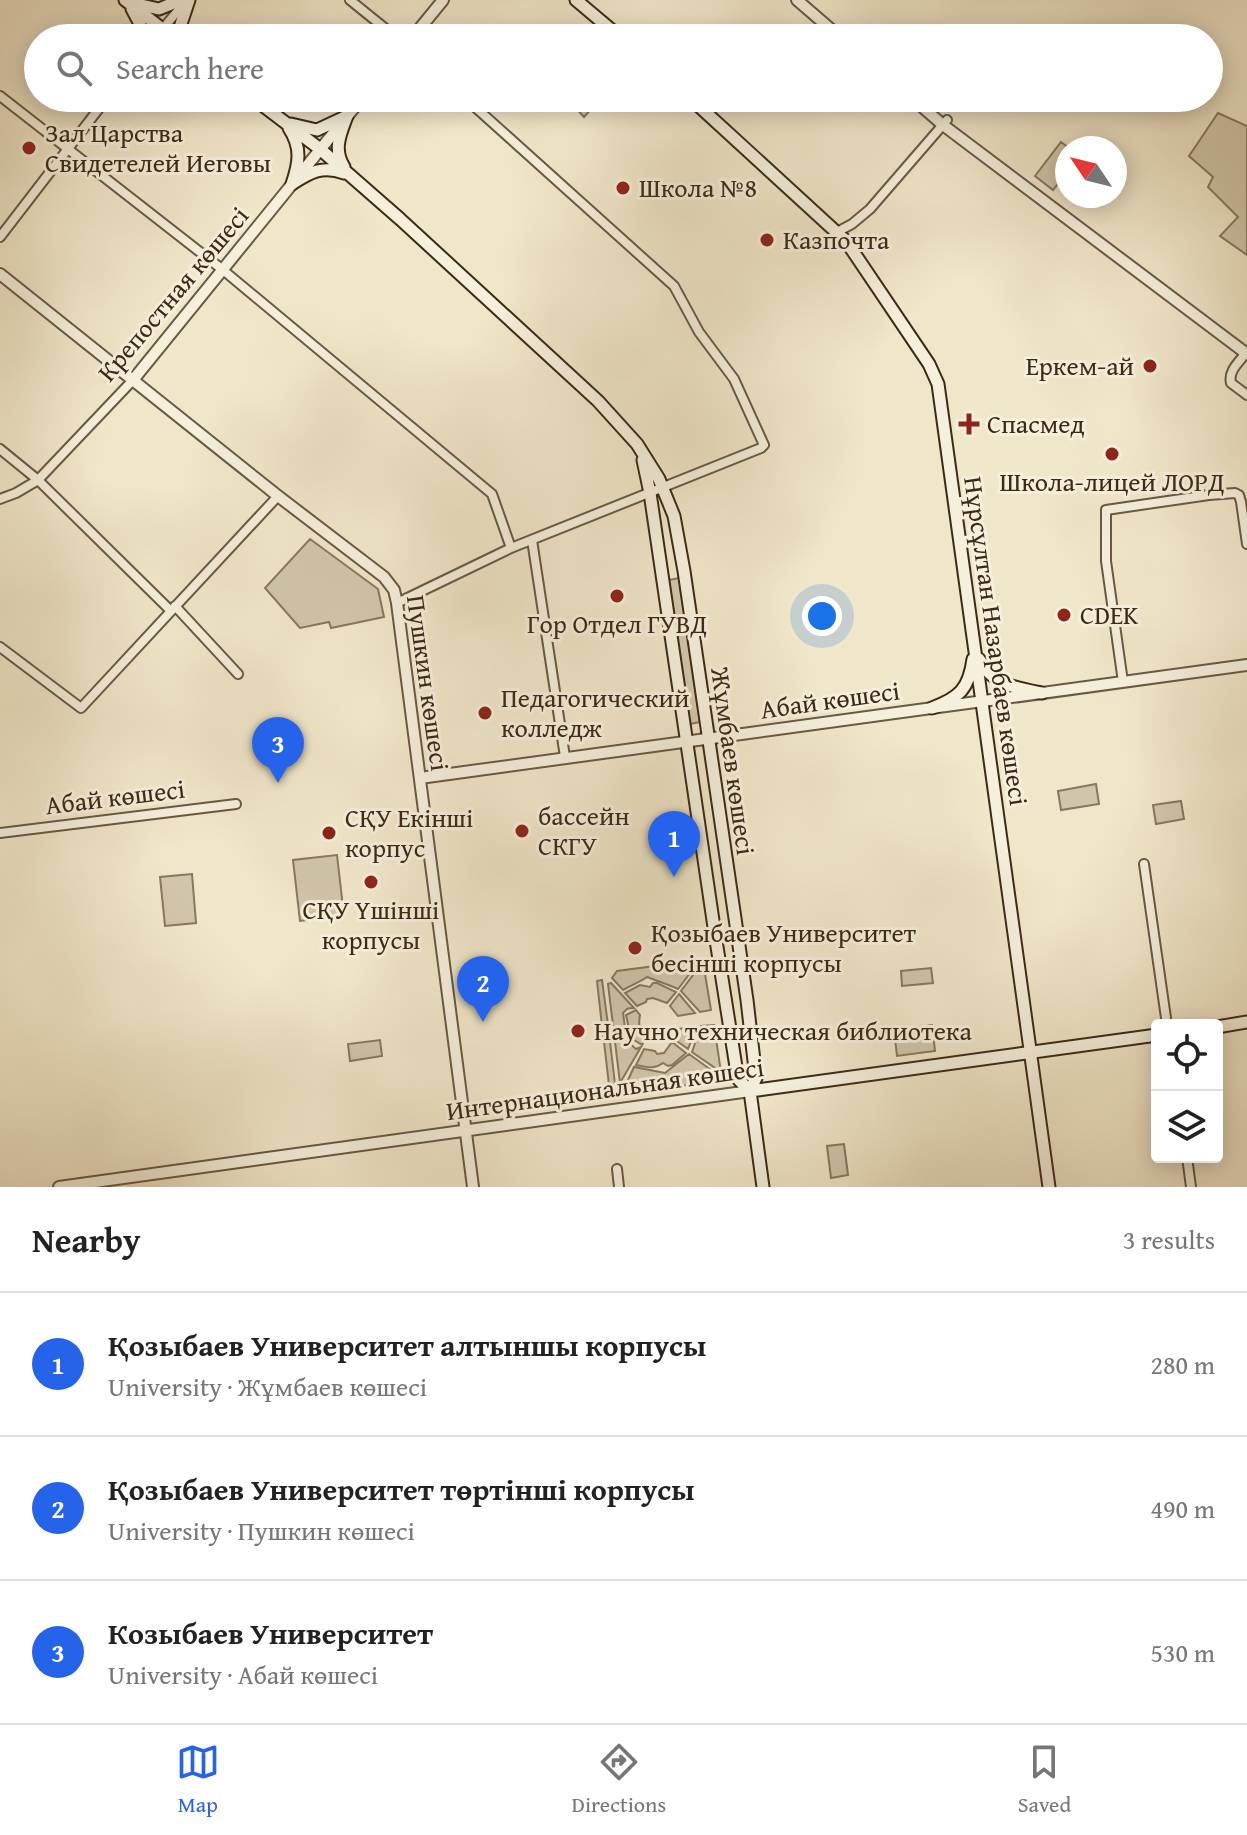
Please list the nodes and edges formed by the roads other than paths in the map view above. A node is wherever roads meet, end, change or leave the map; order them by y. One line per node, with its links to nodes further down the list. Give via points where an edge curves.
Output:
1 (185, 0): 6 (main road, via 155,9); 9 (street); 10 (main road)
2 (350, 0): 11 (street)
3 (443, 0): 12 (street)
4 (576, 0): 13 (main road)
5 (797, 0): 14 (street)
6 (126, 1): 7 (main road); 8 (main road)
7 (139, 24)
8 (150, 24)
9 (166, 24)
10 (181, 24)
11 (380, 24)
12 (423, 24)
13 (604, 24)
14 (825, 24)
15 (0, 96): 25 (street)
16 (96, 112): 25 (street)
17 (271, 112): 24 (main road, Жұмбаев көшесі)
18 (350, 112): 22 (street, Крепостная көшесі)
19 (480, 112): 39 (street, via 676,289 734,379 764,445)
20 (705, 112): 29 (main road, Нұрсұлтан Назарбаев көшесі)
21 (931, 112): 23 (street)
22 (347, 116): 24 (main road, via 317,130); 26 (street, Крепостная көшесі); 27 (main road, via 337,150)
23 (945, 122): 29 (street, via 870,209); 33 (street)
24 (285, 123): 26 (main road, Жұмбаев көшесі); 28 (main road, via 299,150)
25 (67, 148): 30 (street); 31 (street)
26 (320, 149): 27 (main road, Жұмбаев көшесі); 28 (street, Крепостная көшесі)
27 (349, 174): 28 (main road, via 321,169); 36 (main road, Жұмбаев көшесі, via 598,401)
28 (292, 184): 31 (street, Крепостная көшесі)
29 (837, 232): 48 (main road, Нұрсұлтан Назарбаев көшесі, via 938,384)
30 (0, 237)
31 (223, 270): 34 (street, Крепостная көшесі); 45 (street, via 492,494)
32 (0, 274): 34 (street, Пушкин көшесі)
33 (1246, 354): 35 (street, via 1230,378)
34 (133, 380): 38 (street, Крепостная көшесі); 41 (street, Пушкин көшесі)
35 (1247, 395)
36 (637, 444): 39 (main road, Жұмбаев көшесі); 40 (main road, Жұмбаев көшесі)
37 (0, 449): 38 (street)
38 (38, 480): 42 (street, Крепостная көшесі); 47 (street)
39 (663, 488): 40 (street); 56 (main road, Жұмбаев көшесі, via 674,516)
40 (650, 493): 43 (street); 57 (main road, Жұмбаев көшесі)
41 (278, 496): 46 (street, Пушкин көшесі, via 384,577); 47 (street)
42 (0, 499)
43 (532, 540): 45 (street); 58 (street)
44 (1247, 544): 52 (street, via 1235,493 1106,510 1106,561)
45 (511, 548): 46 (street)
46 (397, 603): 59 (street, Пушкин көшесі)
47 (173, 608): 49 (street, via 81,708); 51 (street)
48 (974, 642): 53 (main road, via 980,662 994,679); 54 (main road, Нұрсұлтан Назарбаев көшесі); 55 (main road, via 963,690)
49 (0, 647)
50 (1247, 665): 52 (street, Абай көшесі)
51 (238, 674)
52 (1123, 682): 53 (street, Абай көшесі)
53 (1042, 693): 54 (street, Абай көшесі)
54 (982, 702): 55 (street, Абай көшесі); 67 (main road, Нұрсұлтан Назарбаев көшесі)
55 (932, 708): 56 (street, Абай көшесі)
56 (708, 738): 57 (street, Абай көшесі); 68 (main road, Жұмбаев көшесі, via 754,1055 756,1078)
57 (686, 741): 58 (street, Абай көшесі); 68 (main road, Жұмбаев көшесі, via 736,1067)
58 (565, 757): 59 (street, Абай көшесі)
59 (420, 778): 69 (street, Пушкин көшесі)
60 (236, 804): 61 (street, Абай көшесі)
61 (0, 833)
62 (1144, 864): 63 (street)
63 (1166, 1019)
64 (1247, 1022): 65 (main road)
65 (1223, 1026)
66 (1151, 1036): 67 (main road, Интернациональная көшесі)
67 (1030, 1052): 68 (main road, Интернациональная көшесі); 77 (main road, Нұрсұлтан Назарбаев көшесі)
68 (750, 1091): 69 (street, Интернациональная көшесі); 76 (main road, Жұмбаев көшесі)
69 (465, 1131): 72 (street, Интернациональная көшесі); 74 (street, Пушкин көшесі)
70 (1188, 1163): 78 (street)
71 (617, 1169): 75 (street)
72 (142, 1181): 73 (street, Интернациональная көшесі)
73 (59, 1187)
74 (473, 1187)
75 (619, 1187)
76 (763, 1187)
77 (1049, 1187)
78 (1191, 1187)

